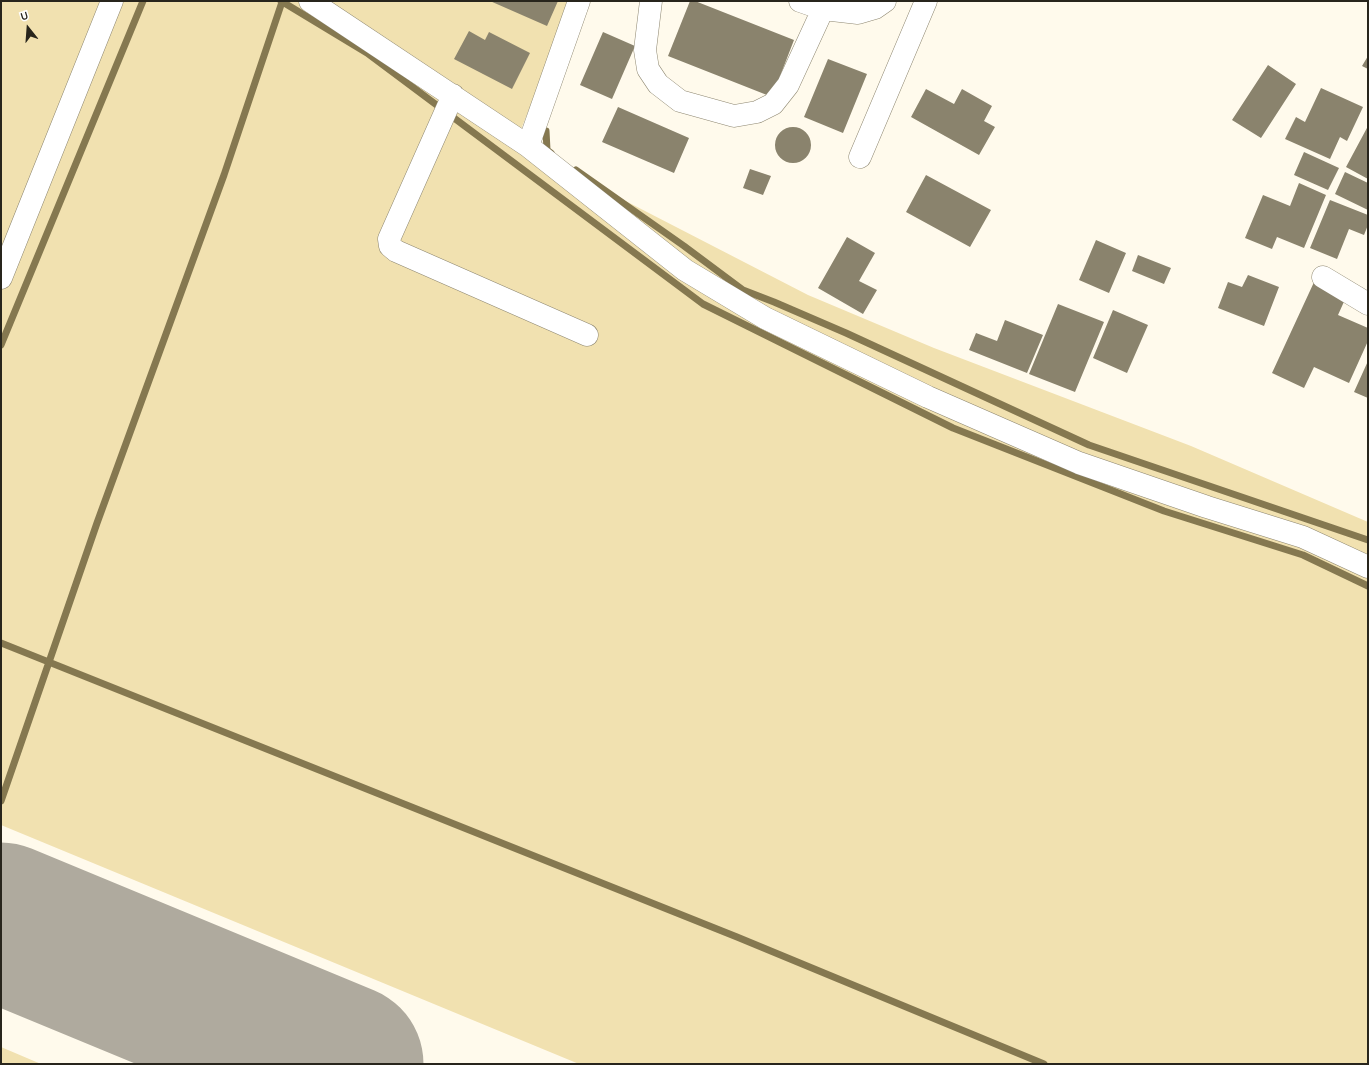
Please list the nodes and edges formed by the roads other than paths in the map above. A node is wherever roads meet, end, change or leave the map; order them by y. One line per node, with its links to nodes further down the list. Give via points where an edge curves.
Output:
1 (112, 1): 13 (street)
2 (310, 1): 9 (street)
3 (579, 1): 10 (street)
4 (650, 1): 8 (street, via 645,50 648,69 658,84 680,101 734,116 757,112 773,104 788,86)
5 (800, 1): 8 (street)
6 (886, 1): 8 (street, via 875,8 858,13)
7 (926, 1): 11 (street)
8 (823, 9)
9 (451, 100): 10 (street); 15 (street, via 389,239 390,246 396,251)
10 (528, 146): 16 (street, via 685,270 765,318 928,397 1079,463 1304,537)
11 (860, 157)
12 (1323, 277): 14 (street)
13 (1, 278)
14 (1368, 304)
15 (587, 335)
16 (1368, 567)

